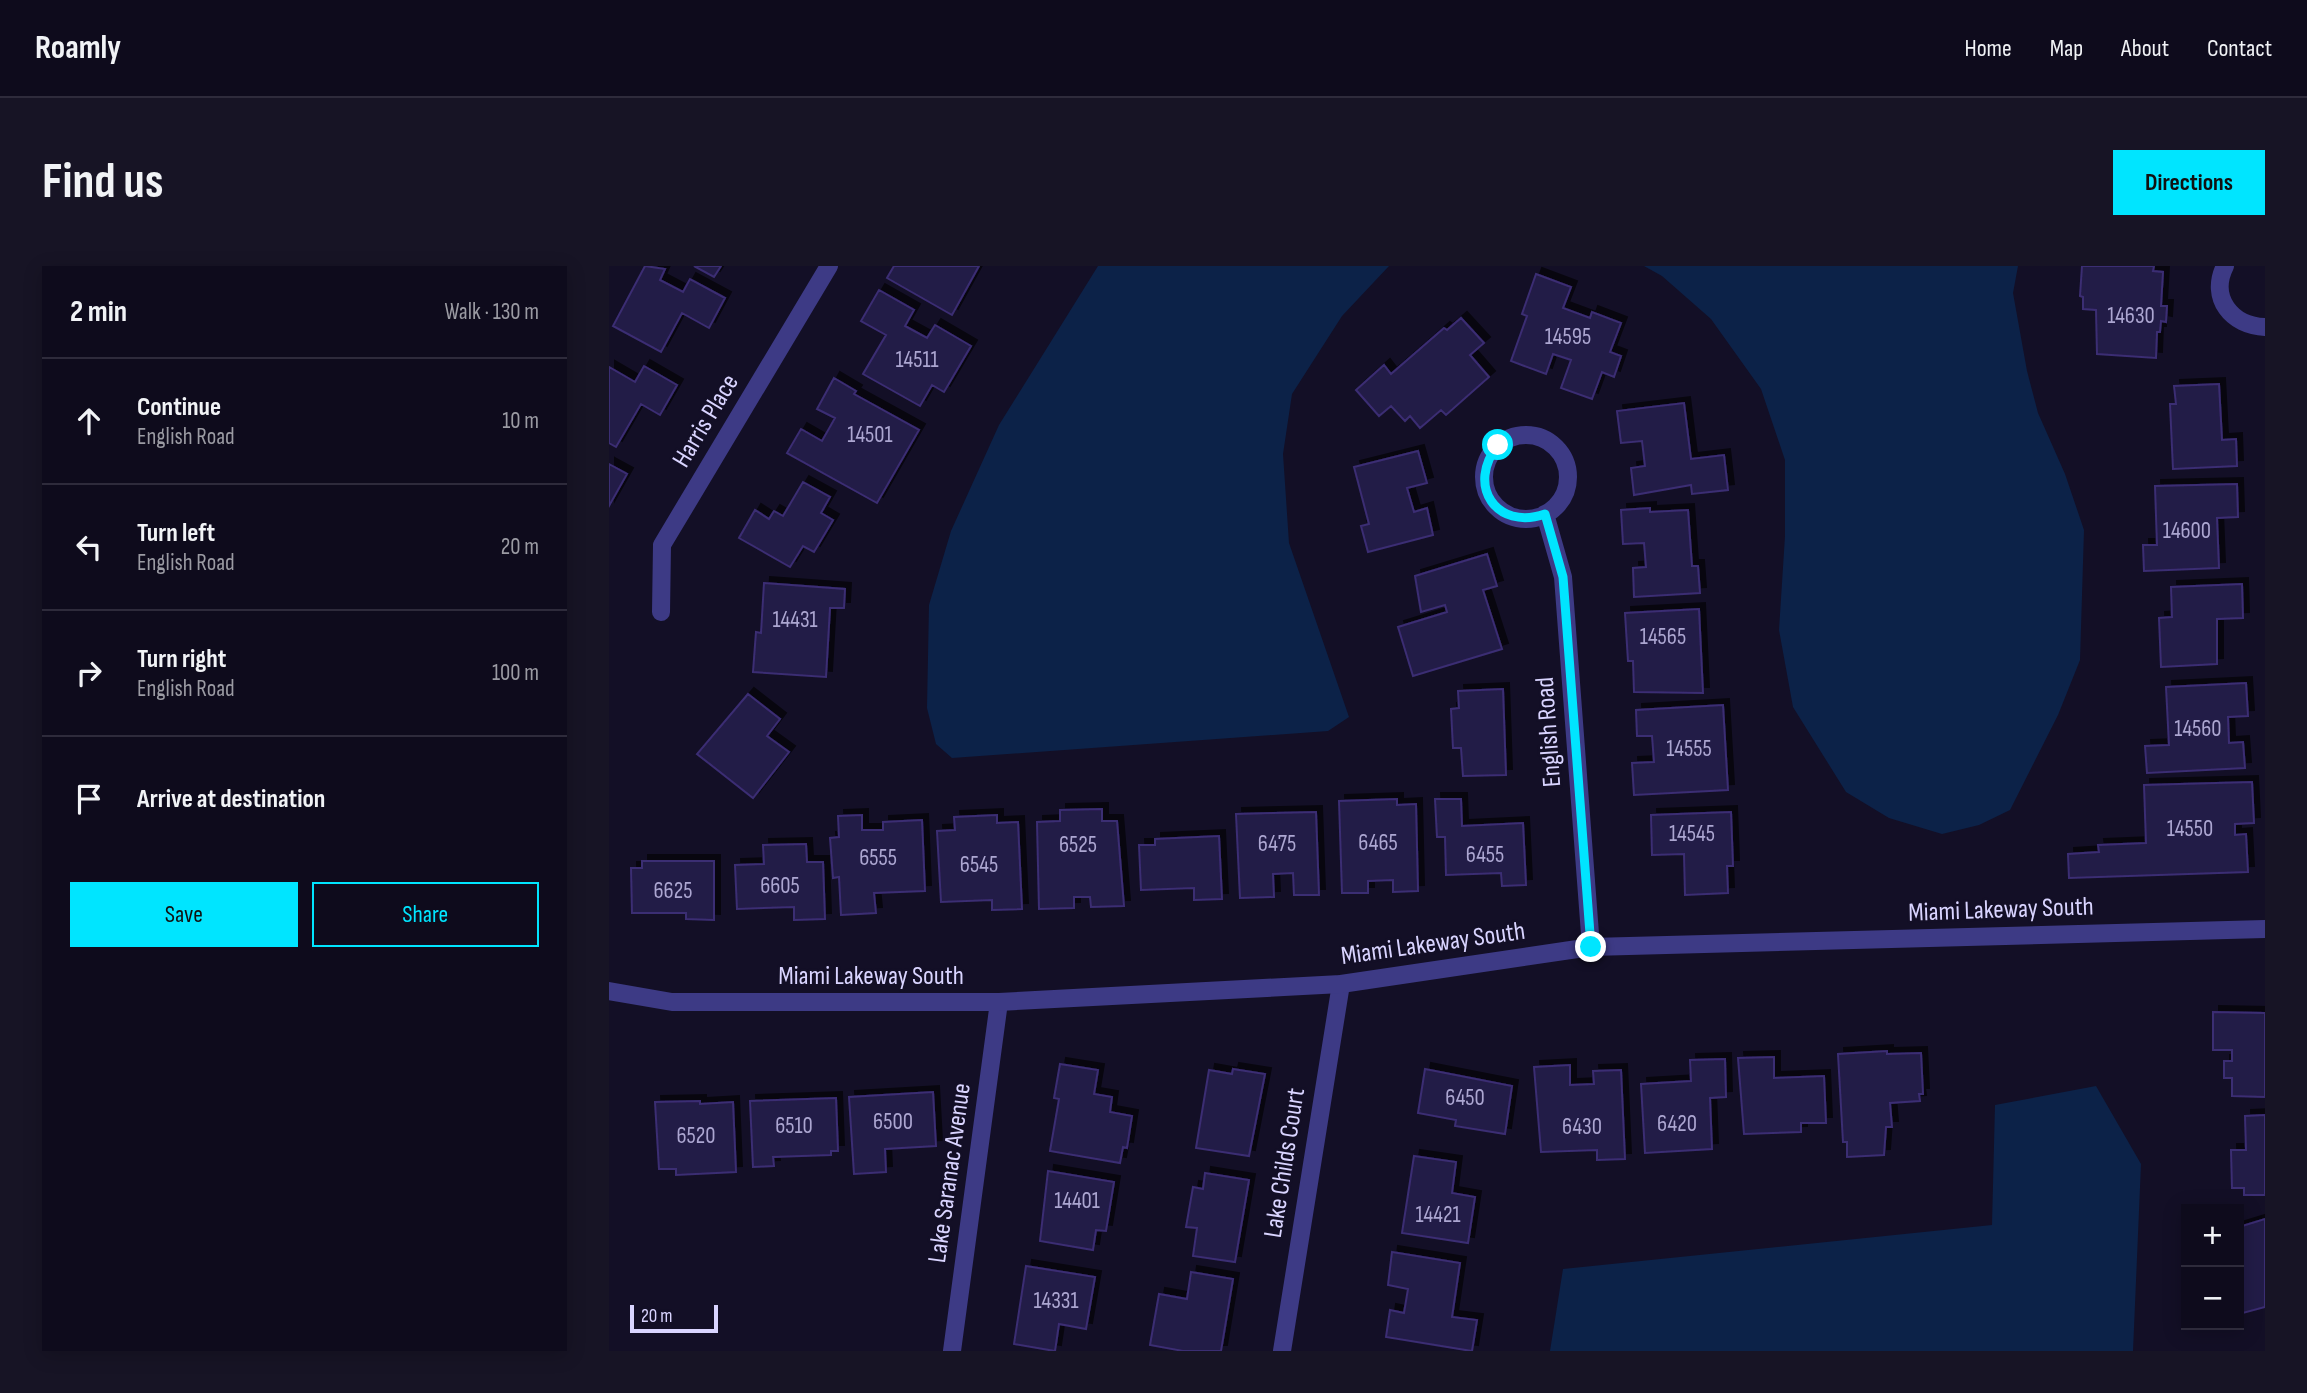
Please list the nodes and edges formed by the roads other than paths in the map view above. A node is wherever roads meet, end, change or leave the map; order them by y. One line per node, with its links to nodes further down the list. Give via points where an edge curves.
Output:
1 (829, 266): 5 (street, Harris Place, via 661,545)
2 (2225, 266): 3 (street, via 2219,288 2228,312 2238,321)
3 (2265, 327)
4 (1545, 514): 4 (street, via 1565,494 1568,480 1560,452 1549,442 1523,435 1510,438 1498,445 1485,468 1488,494 1506,514 1532,519); 7 (street, English Road, via 1563,577)
5 (661, 612)
6 (2265, 929): 7 (street, Miami Lakeway South)
7 (1591, 947): 8 (street, Miami Lakeway South)
8 (1341, 984): 10 (street, Miami Lakeway South); 12 (street, Lake Childs Court)
9 (609, 991): 10 (street, Miami Lakeway South, via 672,1002)
10 (999, 1002): 11 (street, Lake Saranac Avenue)
11 (952, 1351)
12 (1282, 1351)

